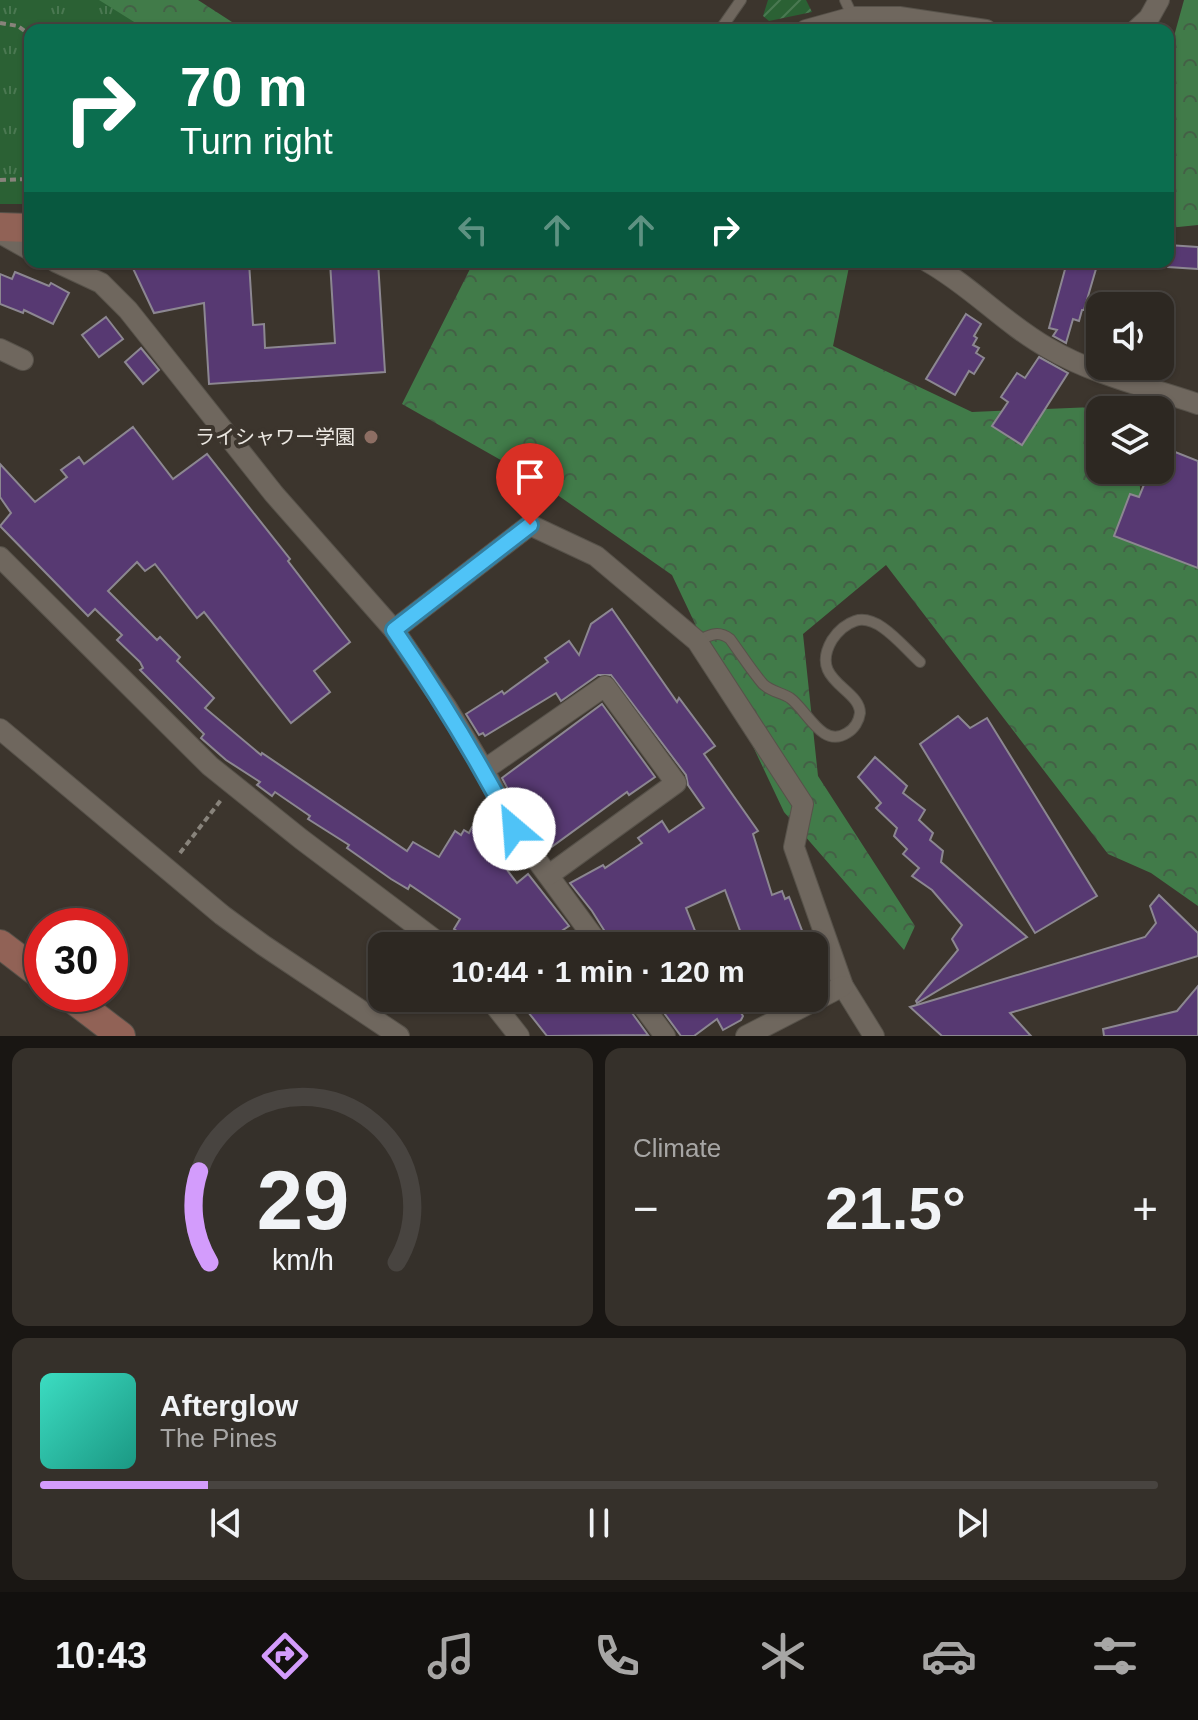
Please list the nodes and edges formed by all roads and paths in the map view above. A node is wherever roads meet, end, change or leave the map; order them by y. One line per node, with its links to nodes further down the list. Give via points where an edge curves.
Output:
1 (741, 0): 5 (lane)
2 (1159, 0): 8 (street)
3 (849, 8): 6 (street); 7 (street)
4 (0, 23): 9 (path)
5 (724, 24)
6 (818, 24)
7 (946, 24)
8 (1142, 24)
9 (24, 30)
10 (24, 179): 11 (path)
11 (0, 180)
12 (24, 228): 13 (main road)
13 (0, 230): 14 (street)
14 (24, 246)
15 (69, 268): 18 (street)
16 (90, 268): 18 (street)
17 (939, 268): 21 (street, via 1011,324 1080,365)
18 (101, 283): 23 (street)
19 (0, 349): 20 (street)
20 (23, 360)
21 (1198, 404)
22 (0, 557): 31 (street, via 210,766)
23 (394, 630): 24 (street, via 530,525 596,556); 27 (street)
24 (697, 641): 25 (lane, via 723,634 765,686 792,699 824,734 835,738 846,735 860,717 859,707 827,666 826,652 847,624 875,622); 35 (street, via 803,804 794,847)
25 (920, 662)
26 (0, 729): 40 (street, via 222,915)
27 (484, 770): 30 (street, via 514,829); 30 (street, via 605,686 676,783)
28 (218, 803): 29 (path)
29 (186, 846)
30 (549, 875): 32 (street)
31 (424, 932)
32 (590, 932)
33 (0, 944): 34 (main road)
34 (24, 962)
35 (843, 986): 43 (street); 44 (street)
36 (90, 1012): 39 (main road)
37 (500, 1012): 41 (street)
38 (647, 1012): 42 (street)
39 (121, 1036)
40 (399, 1036)
41 (519, 1036)
42 (665, 1036)
43 (746, 1036)
44 (874, 1036)

